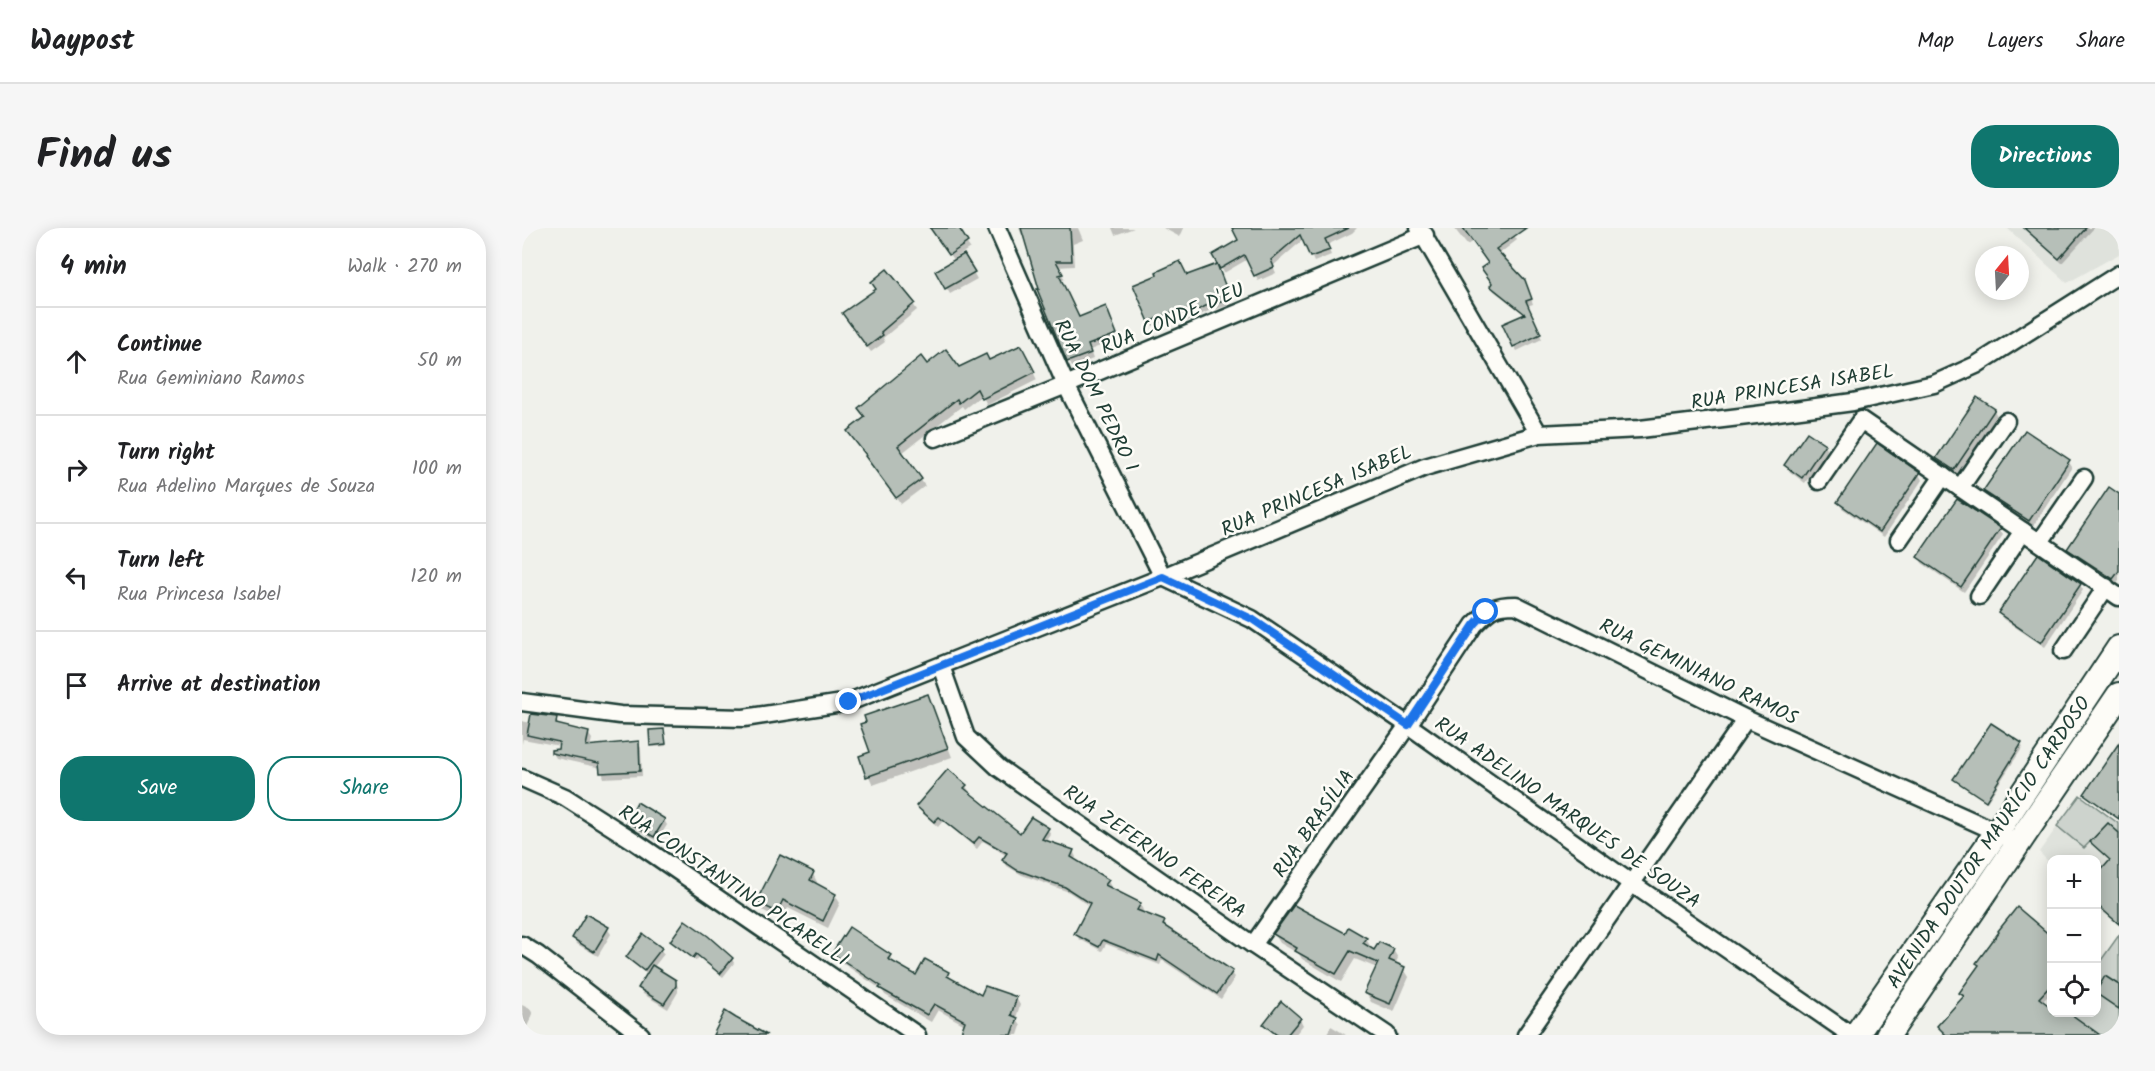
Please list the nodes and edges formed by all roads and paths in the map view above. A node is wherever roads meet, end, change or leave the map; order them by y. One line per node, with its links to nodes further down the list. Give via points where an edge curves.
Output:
1 (997, 228): 4 (street, RUA DOM PEDRO I)
2 (1422, 232): 4 (street, RUA CONDE D'EU); 6 (street)
3 (2119, 274): 6 (street, RUA PRINCESA ISABEL, via 1976,364 1934,384 1852,402 1744,416 1640,429)
4 (1066, 386): 7 (street, RUA CONDE D'EU); 15 (street, RUA DOM PEDRO I)
5 (2006, 421): 11 (street)
6 (1539, 434): 15 (street, RUA PRINCESA ISABEL, via 1425,467)
7 (935, 438)
8 (1943, 476): 10 (street, via 1861,420); 11 (street); 13 (street)
9 (2084, 478): 14 (street)
10 (1819, 481)
11 (1960, 488): 12 (street)
12 (2023, 531): 14 (street); 17 (street)
13 (1899, 540)
14 (2040, 542): 16 (street)
15 (1163, 577): 20 (street, RUA PRINCESA ISABEL); 25 (street, RUA ADELINO MARQUES DE SOUZA, via 1252,619)
16 (2112, 592): 19 (street)
17 (1979, 596)
18 (2119, 648): 21 (street, AVENIDA DOUTOR MAURÍCIO CARDOSO)
19 (2063, 651)
20 (941, 666): 23 (street, RUA PRINCESA ISABEL, via 849,702 744,718 620,715); 31 (street, RUA ZEFERINO FEREIRA, via 966,737 999,768)
21 (2095, 685): 22 (street); 27 (street, AVENIDA DOUTOR MAURÍCIO CARDOSO)
22 (2117, 698): 28 (street, AVENIDA DOUTOR MAURÍCIO CARDOSO)
23 (522, 702)
24 (1746, 719): 25 (street, RUA GEMINIANO RAMOS, via 1516,605 1499,605 1474,625); 27 (street, RUA GEMINIANO RAMOS); 29 (street)
25 (1408, 725): 29 (street, RUA ADELINO MARQUES DE SOUZA); 31 (street, RUA BRASÍLIA)
26 (522, 778): 33 (street, RUA CONSTANTINO PICARELLI, via 565,797 634,840)
27 (1997, 832): 28 (street, RUA GEMINIANO RAMOS); 37 (street, AVENIDA DOUTOR MAURÍCIO CARDOSO)
28 (2018, 845): 38 (street, AVENIDA DOUTOR MAURÍCIO CARDOSO)
29 (1630, 883): 35 (street); 36 (street, RUA ADELINO MARQUES DE SOUZA)
30 (522, 945): 32 (street)
31 (1253, 945): 34 (street, RUA ZEFERINO FEREIRA)
32 (641, 1035)
33 (917, 1035)
34 (1387, 1035)
35 (1526, 1035)
36 (1851, 1035)
37 (1856, 1035)
38 (1888, 1035)

